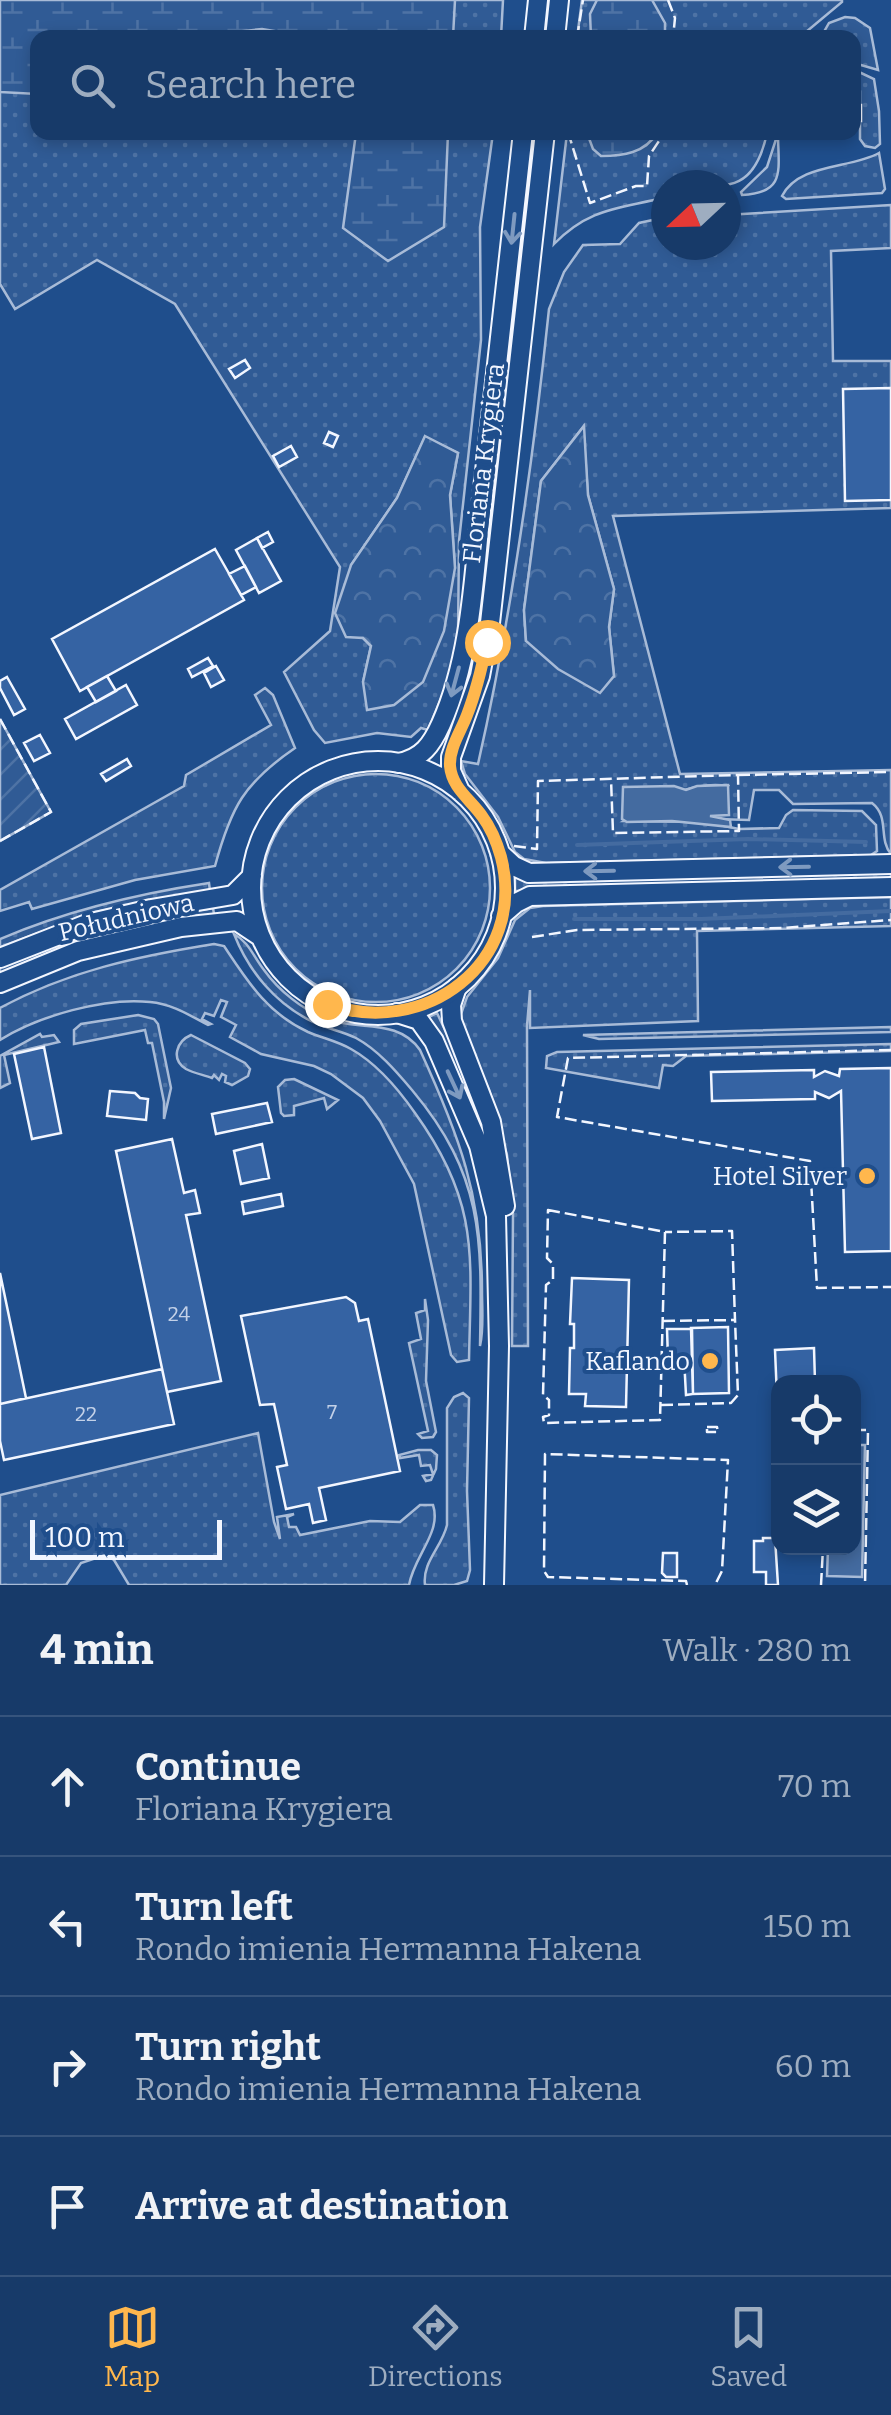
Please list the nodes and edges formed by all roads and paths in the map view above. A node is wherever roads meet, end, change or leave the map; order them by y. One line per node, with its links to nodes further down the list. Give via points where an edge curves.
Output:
1 (538, 0): 3 (main road)
2 (559, 0): 4 (main road)
3 (535, 30)
4 (556, 30)
5 (523, 140): 7 (main road, Floriana Krygiera, one-way to 7, via 460,663 431,743)
6 (543, 140): 8 (main road, Floriana Krygiera, via 487,642 450,757)
7 (398, 763): 8 (main road); 11 (main road, via 350,764 303,786 268,825)
8 (460, 791): 9 (main road, via 482,815)
9 (500, 853): 10 (main road, one-way to 9, via 528,873); 13 (main road)
10 (891, 864)
11 (252, 875): 14 (main road); 15 (main road, Południowa, via 233,895 87,924)
12 (891, 887): 13 (main road, via 530,896)
13 (501, 916): 17 (main road, via 485,955)
14 (262, 938): 16 (main road, Południowa, via 237,921 181,927 78,951); 18 (main road, via 285,973 318,999 358,1013)
15 (0, 958)
16 (0, 983)
17 (458, 986): 18 (main road); 19 (main road, via 452,1021 500,1163 507,1298)
18 (396, 1013): 19 (main road, one-way to 19, via 427,1029 479,1146 496,1216)
19 (500, 1346): 20 (main road)
20 (494, 1585)

